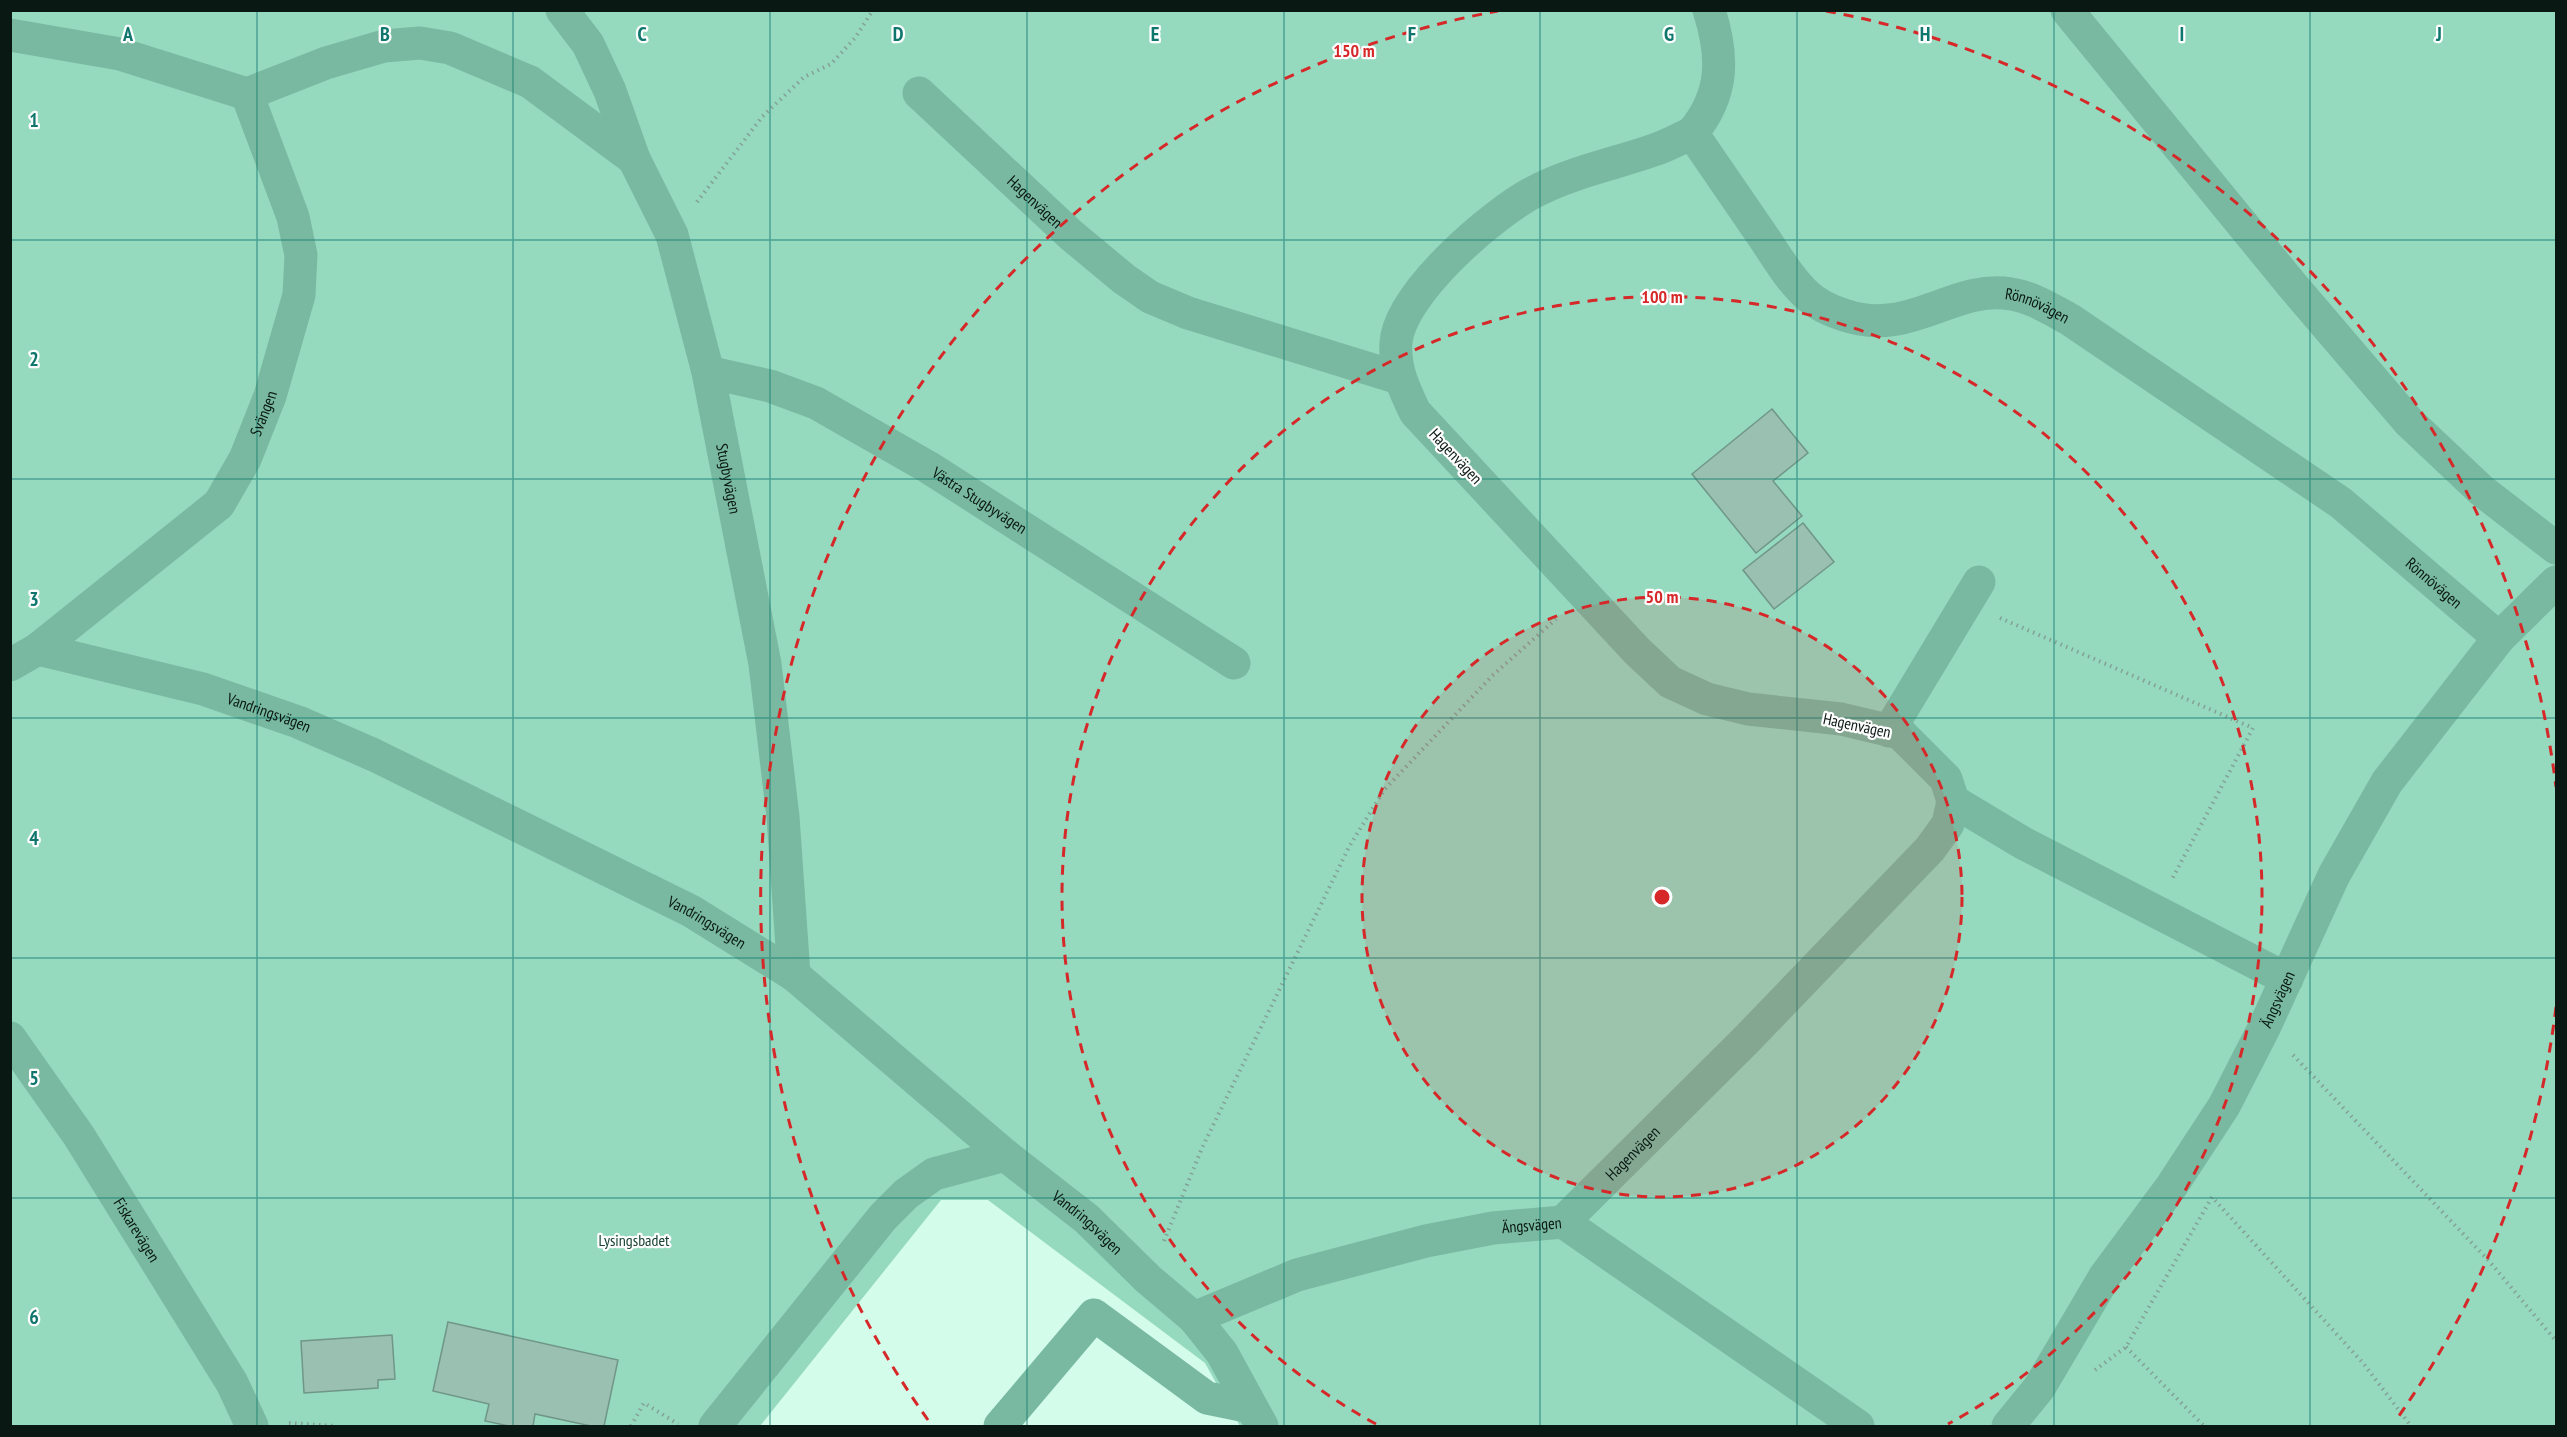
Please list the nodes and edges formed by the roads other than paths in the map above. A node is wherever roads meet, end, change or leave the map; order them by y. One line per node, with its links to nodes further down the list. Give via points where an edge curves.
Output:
1 (562, 10): 8 (lane, Stugbyvägen, via 588,44)
2 (1709, 10): 7 (lane, via 1719,39 1720,67 1706,117)
3 (2067, 10): 11 (lane, via 2409,422 2481,490)
4 (10, 35): 6 (lane, via 120,54)
5 (919, 93): 10 (lane, Hagenvägen, via 1071,235 1150,297 1188,313)
6 (247, 94): 8 (lane, via 326,63 384,46 420,43 450,48 530,82); 15 (lane, Svängen, via 292,217 301,255 299,295 270,396 246,459 219,504)
7 (1692, 133): 10 (lane, Hagenvägen, via 1656,150 1571,176 1501,212 1463,244 1400,319 1395,343); 14 (lane, Rönnövägen, via 1789,274 1808,296 1830,310 1860,320 1888,321 1982,294 2011,294 2040,303 2341,503)
8 (634, 159): 9 (lane, Stugbyvägen, via 672,235)
9 (708, 372): 16 (lane, Västra Stugbyvägen, via 770,386 816,404 928,467); 19 (lane, Stugbyvägen, via 765,664 783,817)
10 (1399, 378): 17 (lane, Hagenvägen, via 1415,412 1670,682 1707,699 1748,709 1841,719)
11 (2556, 548)
12 (2556, 582): 14 (lane, Ängsvägen)
13 (1971, 594): 17 (lane)
14 (2499, 638): 20 (lane, Ängsvägen, via 2387,782 2334,875)
15 (24, 657): 19 (lane, Vandringsvägen, via 202,689 298,722 374,755 691,911)
16 (1234, 663)
17 (1889, 730): 18 (lane, Hagenvägen, via 1899,734 1946,779)
18 (1953, 801): 20 (lane, via 2023,843); 23 (lane, Hagenvägen, via 1948,824 1930,849)
19 (795, 975): 22 (lane, Vandringsvägen)
20 (2287, 979): 30 (lane, Ängsvägen, via 2212,1124 2105,1276 2039,1388)
21 (10, 1038): 26 (lane, Fiskarevägen, via 79,1136 232,1383)
22 (1005, 1155): 24 (lane, Vandringsvägen, via 1087,1219); 27 (lane, via 934,1174 906,1194 883,1217)
23 (1563, 1222): 24 (lane, Ängsvägen, via 1493,1228 1426,1241 1297,1275); 29 (lane, Ängsvägen)
24 (1194, 1318): 25 (lane, Vandringsvägen, via 1222,1353)
25 (1256, 1417): 28 (lane, via 1207,1398 1094,1315)
26 (266, 1425)
27 (715, 1426)
28 (1000, 1426)
29 (1858, 1426)
30 (2008, 1426)

